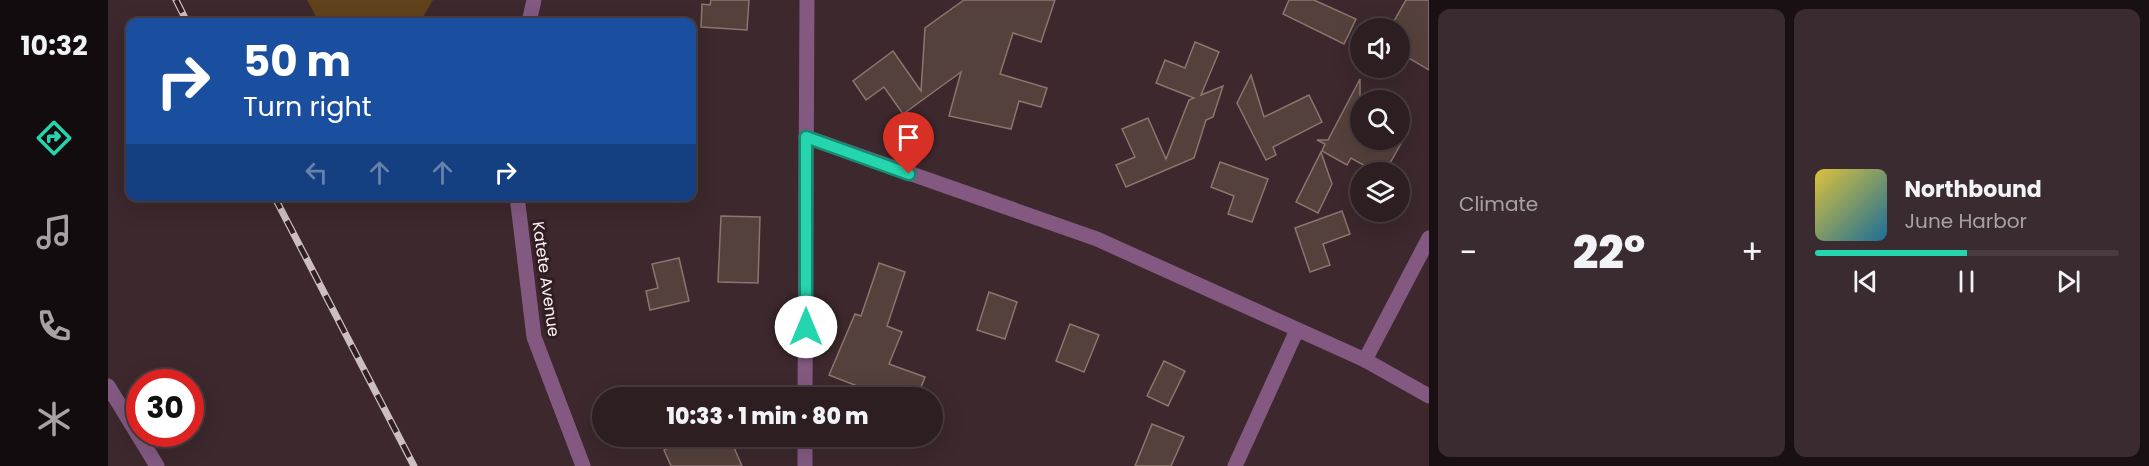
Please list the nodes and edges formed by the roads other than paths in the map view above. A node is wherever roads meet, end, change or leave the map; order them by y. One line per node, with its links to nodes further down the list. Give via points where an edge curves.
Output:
1 (534, 0): 3 (street)
2 (807, 0): 4 (street)
3 (530, 18)
4 (806, 137): 7 (street, via 1097,239); 10 (street)
5 (518, 201): 14 (street, Katete Avenue, via 534,337)
6 (1429, 238): 8 (street)
7 (1298, 330): 8 (street); 16 (street)
8 (1365, 360): 11 (street)
9 (108, 386): 13 (street)
10 (806, 387)
11 (1429, 396)
12 (805, 447): 15 (street)
13 (157, 466)
14 (583, 466)
15 (805, 466)
16 (1235, 466)

